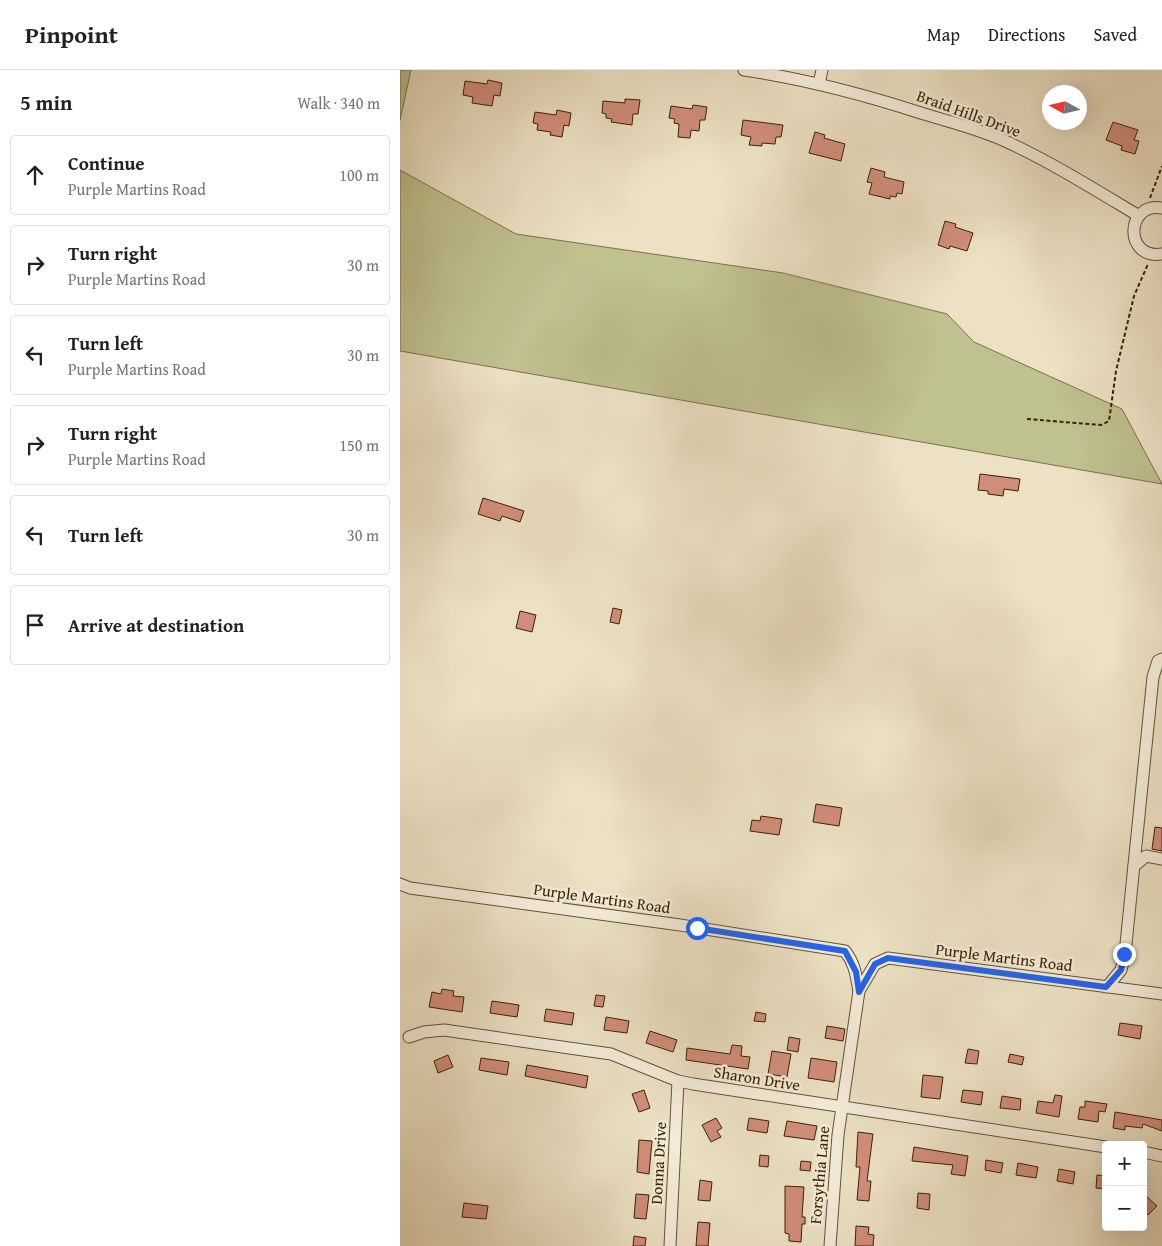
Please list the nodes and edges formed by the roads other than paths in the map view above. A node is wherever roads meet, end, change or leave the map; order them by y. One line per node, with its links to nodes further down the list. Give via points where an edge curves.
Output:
1 (744, 70): 3 (street, Braid Hills Drive)
2 (822, 70): 3 (street)
3 (819, 84): 5 (street, Braid Hills Drive, via 903,107 1002,140 1069,173)
4 (1162, 208): 5 (street, via 1150,209)
5 (1138, 216): 6 (street, via 1133,231 1138,246 1152,255)
6 (1162, 254)
7 (1162, 659): 8 (street, via 1158,661 1154,677)
8 (1136, 841): 9 (street, via 1145,846); 11 (street)
9 (1146, 856): 10 (street); 11 (street)
10 (1162, 859)
11 (1134, 866): 13 (street, via 1121,970)
12 (400, 884): 14 (street, Purple Martins Road, via 845,951 856,972)
13 (1106, 987): 14 (street, Purple Martins Road, via 888,958 875,964); 15 (street, Purple Martins Road)
14 (859, 992): 18 (street, Purple Martins Road)
15 (1162, 994)
16 (409, 1037): 17 (street, Sharon Drive, via 444,1030 611,1054)
17 (678, 1081): 18 (street, Sharon Drive); 22 (street, Donna Drive)
18 (841, 1107): 19 (street, Sharon Drive); 23 (street, Forsythia Lane)
19 (1102, 1146)
20 (1147, 1153): 21 (street)
21 (1162, 1156)
22 (670, 1246)
23 (830, 1246)

